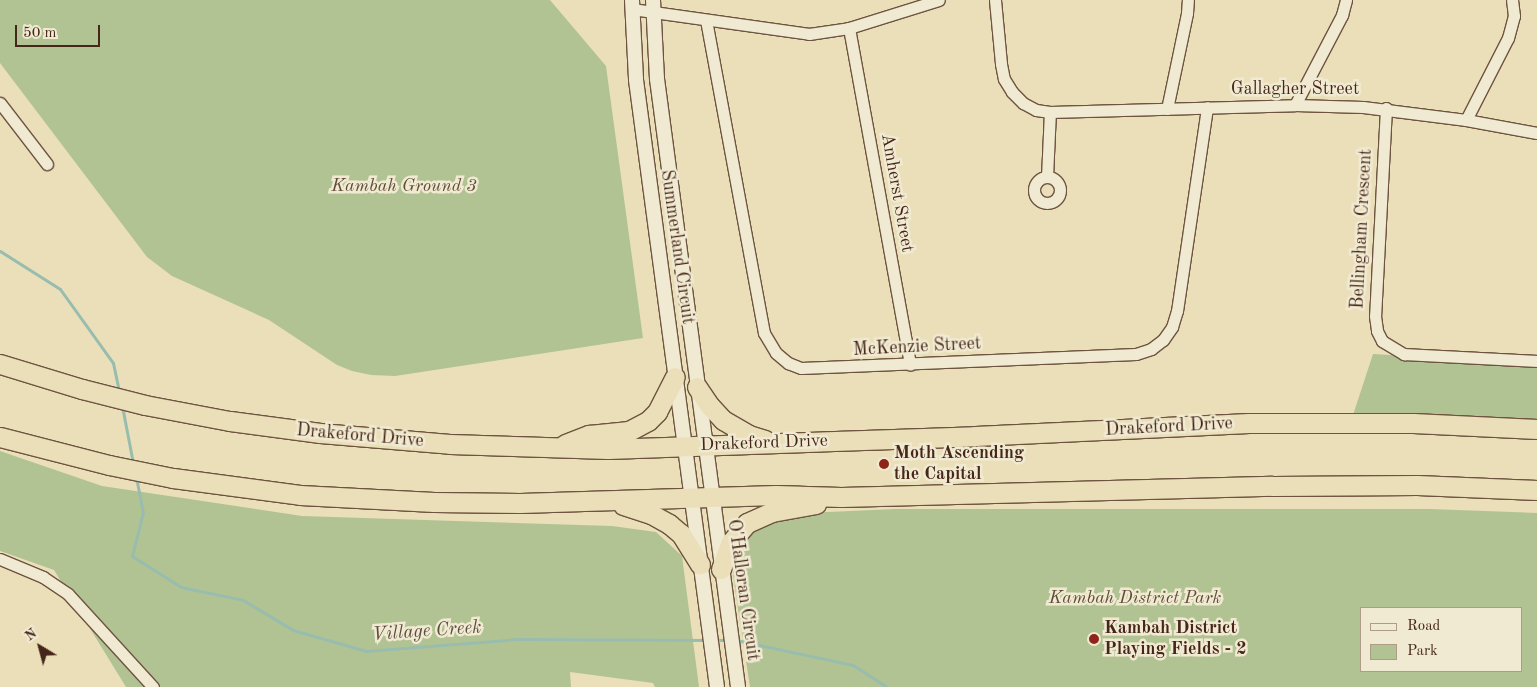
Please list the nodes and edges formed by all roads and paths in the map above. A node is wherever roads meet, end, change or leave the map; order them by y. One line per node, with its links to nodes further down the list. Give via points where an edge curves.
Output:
1 (939, 0): 9 (street)
2 (995, 0): 15 (street, Gallagher Street, via 1004,79 1023,103 1036,110)
3 (1188, 0): 13 (street)
4 (1346, 0): 11 (street, via 1342,15)
5 (1512, 0): 16 (street, via 1514,16 1508,38)
6 (632, 4): 7 (street); 23 (street, Summerland Circuit, via 636,80)
7 (653, 6): 8 (street); 24 (street, Summerland Circuit, via 657,79)
8 (706, 20): 9 (street, via 796,34); 22 (street, McKenzie Street, via 764,333 770,347 788,363 801,368)
9 (849, 28): 22 (street, Amherst Street)
10 (0, 103): 18 (street)
11 (1296, 105): 12 (street, Gallagher Street); 14 (street, Gallagher Street)
12 (1207, 107): 13 (street, Gallagher Street); 22 (street, McKenzie Street, via 1177,311 1164,340 1136,354)
13 (1167, 108): 15 (street, Gallagher Street)
14 (1386, 108): 16 (street, Gallagher Street); 20 (street, Bellingham Crescent, via 1375,316 1382,340 1404,354)
15 (1050, 112): 19 (street)
16 (1466, 120): 17 (street, Gallagher Street)
17 (1537, 133)
18 (47, 164)
19 (1047, 177)
20 (1537, 361)
21 (0, 364): 30 (highway, Drakeford Drive, via 145,405 230,421 320,433 450,444)
22 (910, 365)
23 (675, 377): 29 (street, Summerland Circuit); 30 (highway, via 657,412 638,427 620,433 589,435)
24 (697, 387): 27 (highway, via 723,420 748,435); 28 (street, Summerland Circuit)
25 (1537, 429): 27 (highway, Drakeford Drive, via 1413,423 1249,423)
26 (0, 437): 35 (highway, via 173,478 300,495 511,503)
27 (774, 443): 28 (highway, Drakeford Drive)
28 (705, 445): 29 (highway, Drakeford Drive); 32 (street, Summerland Circuit)
29 (684, 446): 30 (highway, Drakeford Drive); 34 (street, Summerland Circuit)
30 (552, 448)
31 (1537, 490): 33 (highway, via 1417,485 1272,486)
32 (712, 497): 33 (highway); 34 (highway); 38 (street, O'Halloran Circuit)
33 (841, 497): 38 (highway, via 754,519 735,535)
34 (691, 498): 35 (highway); 37 (street)
35 (609, 501): 37 (highway, via 651,514 669,524 681,534)
36 (0, 560): 41 (street, via 43,577 68,594)
37 (700, 564): 40 (street)
38 (721, 569): 39 (street, O'Halloran Circuit)
39 (737, 684)
40 (717, 685)
41 (153, 687)

